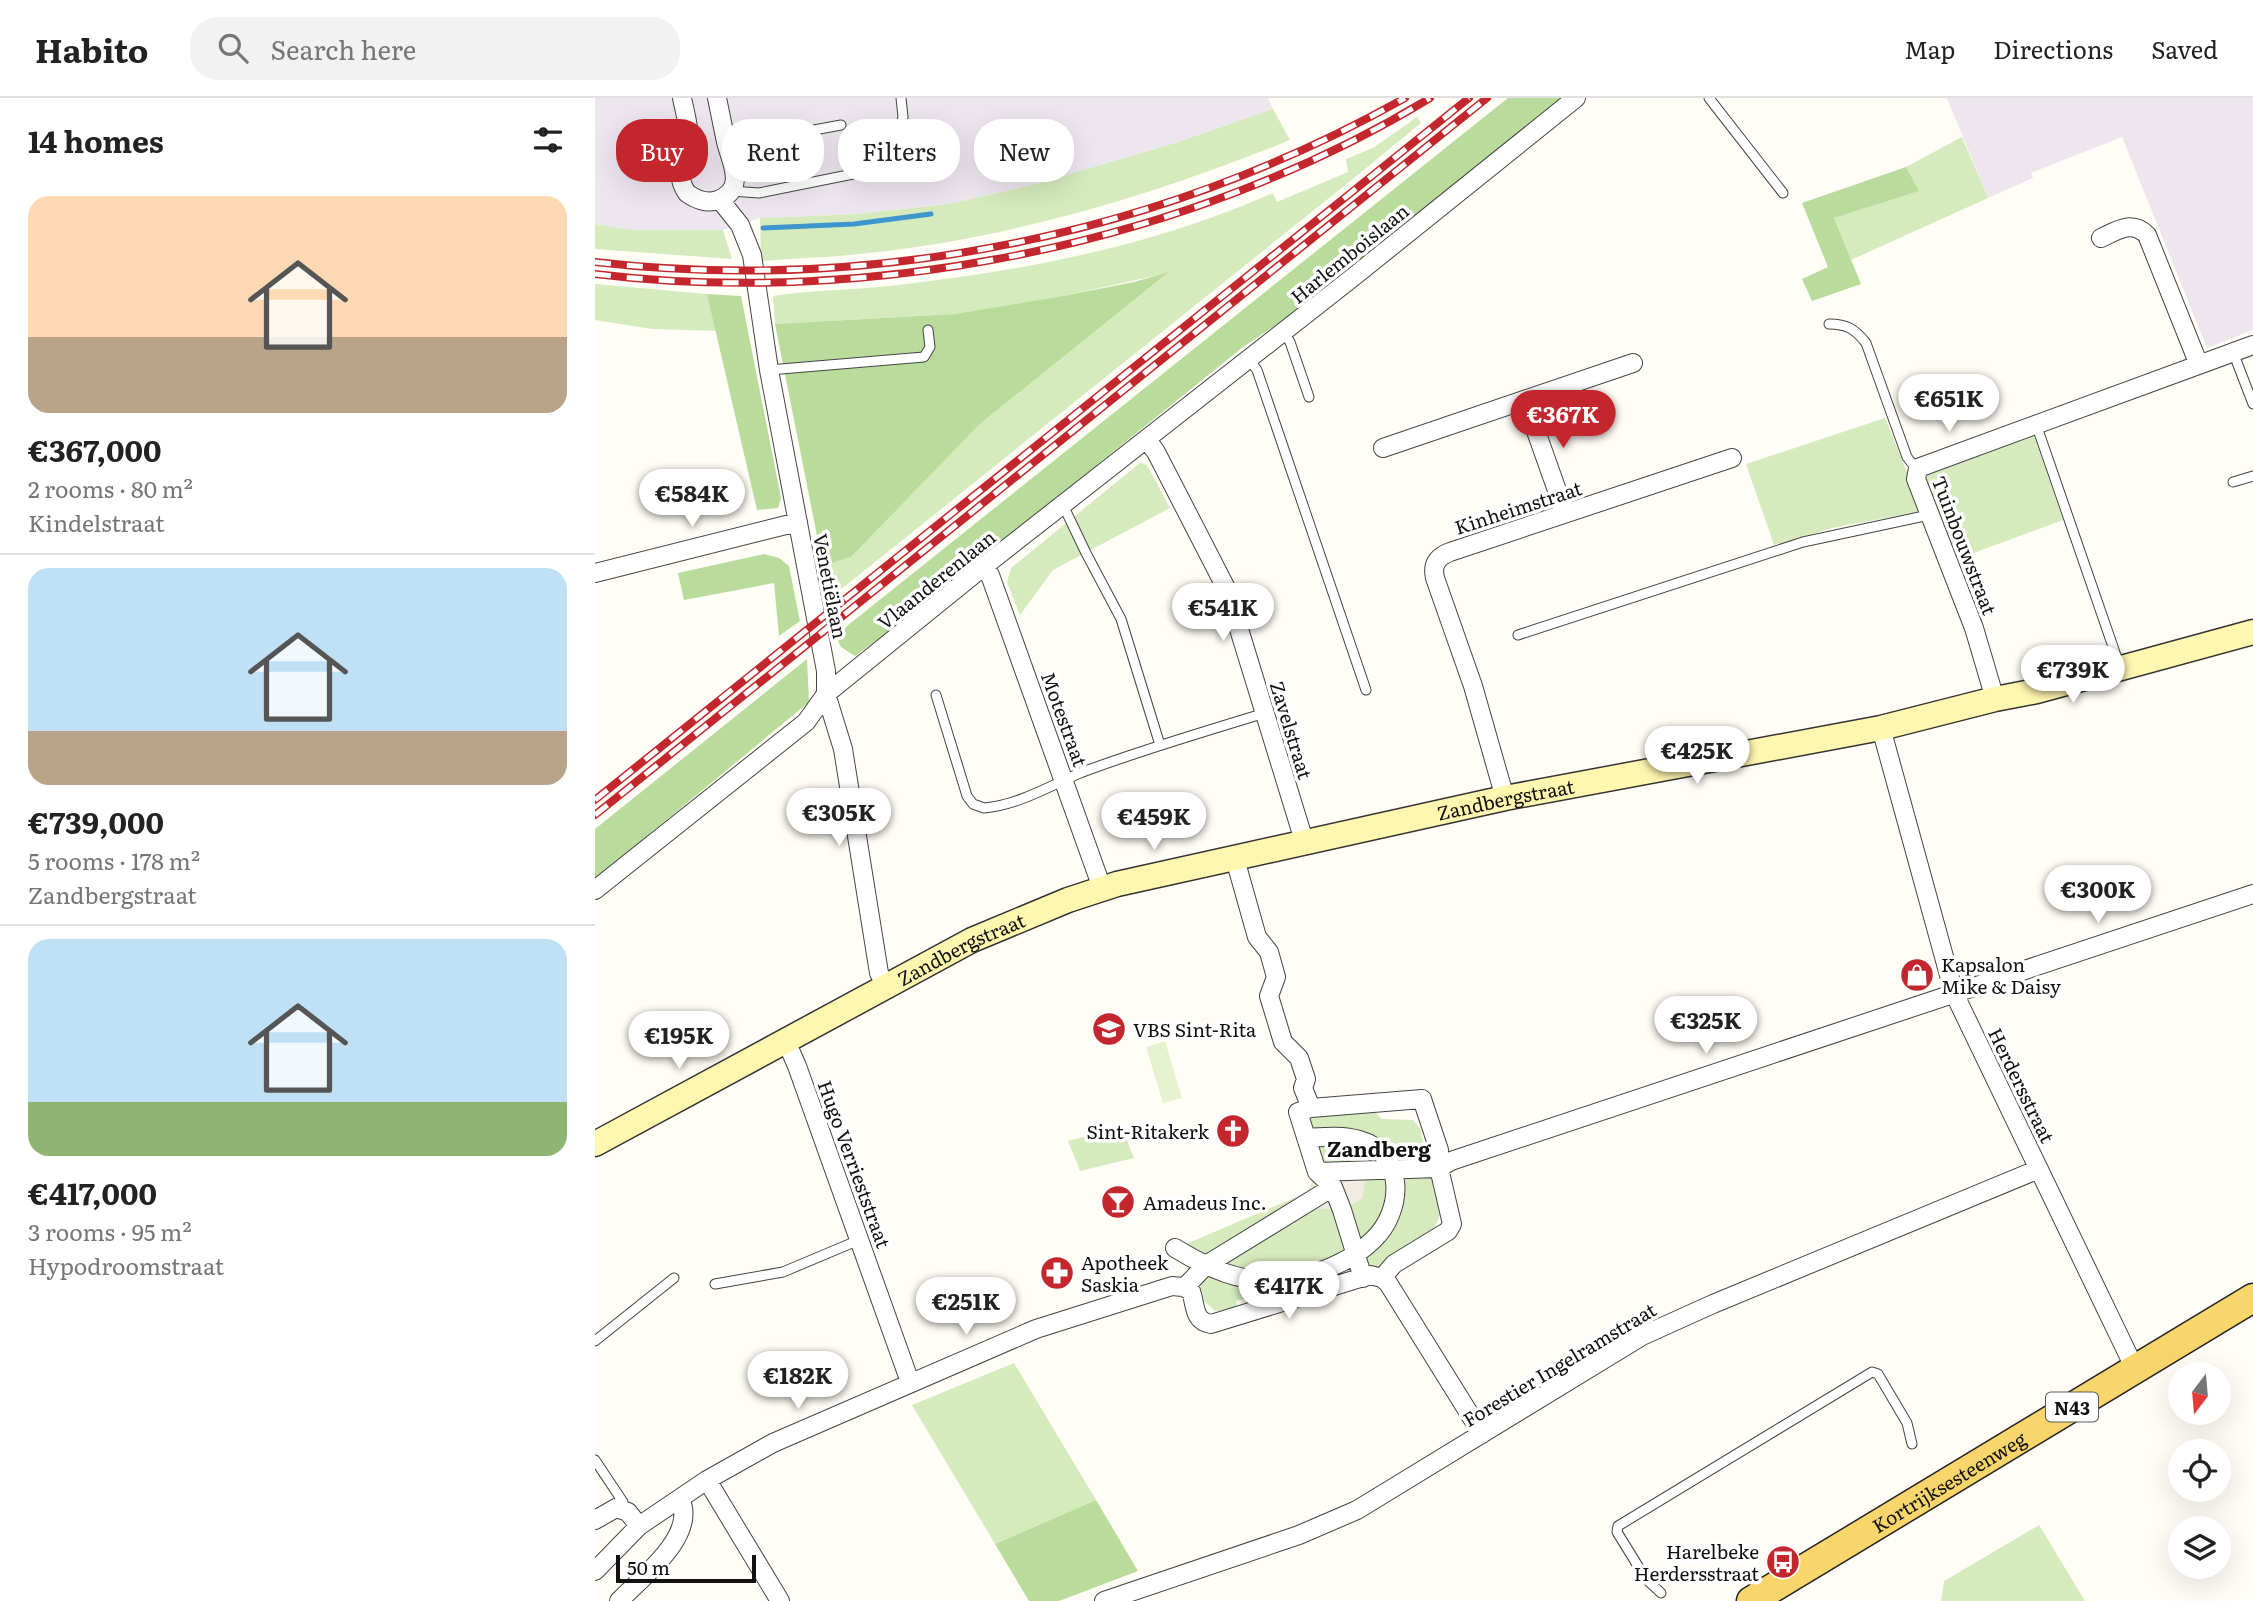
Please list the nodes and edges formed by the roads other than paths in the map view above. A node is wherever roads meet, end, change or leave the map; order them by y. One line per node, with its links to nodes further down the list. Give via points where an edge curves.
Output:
1 (682, 98): 9 (street, via 689,148 680,173 682,187 706,202)
2 (717, 98): 6 (street)
3 (901, 98): 9 (lane, via 903,117 892,150 877,166 856,175)
4 (1576, 98): 13 (street, Harlemboislaan)
5 (1709, 98): 8 (lane)
6 (722, 122)
7 (734, 182): 9 (street)
8 (1783, 193)
9 (725, 195): 19 (street, Venetiëlaan, via 752,255)
10 (2101, 238): 18 (street, via 2129,226 2147,235)
11 (1829, 324): 27 (lane, via 1844,324 1866,343 1907,457)
12 (928, 330): 19 (lane, via 930,347 924,357)
13 (1283, 332): 16 (street, Harlemboislaan); 20 (lane)
14 (2253, 345): 15 (street, Tuinbouwstraat)
15 (2233, 352): 18 (street, Tuinbouwstraat); 22 (lane)
16 (1248, 358): 24 (street, Harlemboislaan); 39 (lane, via 1257,370)
17 (1633, 363): 21 (street)
18 (2199, 365): 23 (street, Tuinbouwstraat)
19 (769, 370): 33 (street, Venetiëlaan)
20 (1309, 397)
21 (1525, 400): 25 (street); 31 (street)
22 (2253, 404)
23 (2036, 424): 27 (street, Tuinbouwstraat); 38 (lane)
24 (1147, 440): 30 (street, Vlaanderenlaan); 43 (street, Zavelstraat, via 1227,590)
25 (1383, 448)
26 (1732, 458): 31 (street, Kinheimstraat)
27 (1917, 470): 32 (street, Tuinbouwstraat, via 1916,480)
28 (2253, 476): 29 (lane)
29 (2233, 482)
30 (1063, 505): 34 (street, Vlaanderenlaan); 45 (lane, via 1121,619)
31 (1565, 513): 47 (street, Kinheimstraat, via 1445,553 1434,566)
32 (1929, 515): 37 (lane, via 1803,542); 42 (street, Tuinbouwstraat, via 1974,628)
33 (798, 522): 35 (street); 40 (street, Venetiëlaan, via 826,671)
34 (983, 567): 40 (street, Vlaanderenlaan); 46 (street, Motestraat, via 990,575)
35 (595, 573)
36 (2253, 632): 38 (street, Zandbergstraat)
37 (1518, 635)
38 (2120, 668): 42 (street, Zandbergstraat)
39 (1366, 690)
40 (826, 694): 51 (street, Vlaanderenlaan, via 806,722); 53 (street, Venetiëlaan, via 843,749 879,974)
41 (936, 695): 46 (lane, via 967,796 974,804 992,807)
42 (1995, 699): 44 (street, Zandbergstraat)
43 (1265, 713): 45 (lane); 48 (street, Zavelstraat)
44 (1881, 728): 47 (street, Zandbergstraat); 54 (street, Herdersstraat)
45 (1160, 745): 46 (lane)
46 (1065, 781): 50 (street, Motestraat)
47 (1505, 798): 48 (street, Zandbergstraat)
48 (1305, 844): 49 (street, Zandbergstraat)
49 (1235, 859): 50 (street, Zandbergstraat); 56 (street, via 1257,937 1269,952 1276,976 1269,996 1283,1042 1299,1058)
50 (1103, 888): 53 (street, Zandbergstraat, via 983,935)
51 (595, 890)
52 (2253, 894): 54 (street)
53 (886, 986): 55 (street, Zandbergstraat)
54 (1954, 993): 60 (street); 61 (street, Herdersstraat)
55 (786, 1041): 58 (street, Zandbergstraat); 64 (street, Hugo Verrieststraat)
56 (1311, 1108): 57 (street, via 1299,1112); 60 (street, via 1422,1099 1439,1150)
57 (1306, 1138): 59 (street, via 1360,1140 1382,1152); 62 (street)
58 (595, 1143)
59 (1394, 1168): 60 (street); 62 (street); 66 (street, via 1389,1217 1374,1240)
60 (1439, 1168): 70 (street, via 1452,1224)
61 (2039, 1169): 75 (street, Herdersstraat); 77 (street, Forestier Ingelramstraat, via 1677,1319)
62 (1317, 1172): 63 (street)
63 (1333, 1187): 66 (street); 67 (street)
64 (859, 1240): 71 (lane, via 783,1272); 76 (street, Hugo Verrieststraat)
65 (1175, 1248): 67 (street)
66 (1355, 1255): 67 (street, via 1287,1279 1249,1279); 69 (street)
67 (1206, 1265): 72 (street)
68 (674, 1278): 74 (lane)
69 (1363, 1278): 70 (street); 72 (street, via 1211,1324 1198,1317 1192,1294)
70 (1381, 1278): 77 (street)
71 (715, 1284)
72 (1185, 1287): 76 (street, via 1168,1287 1036,1329)
73 (2253, 1298): 75 (main road, Kortrijksesteenweg / N43)
74 (595, 1341)
75 (2135, 1368): 90 (main road, Kortrijksesteenweg / N43)
76 (910, 1382): 80 (street, via 773,1443)
77 (1482, 1434): 89 (street, Forestier Ingelramstraat, via 1328,1523)
78 (1912, 1444): 86 (lane, via 1907,1423 1878,1374 1872,1372 1618,1525 1646,1579)
79 (595, 1461): 82 (lane, via 623,1502)
80 (707, 1480): 81 (street); 88 (street)
81 (680, 1499): 84 (street); 87 (street, via 681,1531)
82 (623, 1510): 83 (street, via 616,1508); 84 (street)
83 (595, 1520)
84 (639, 1526): 85 (street)
85 (595, 1571)
86 (1661, 1593)
87 (619, 1601)
88 (780, 1601)
89 (1104, 1601)
90 (1751, 1601)

